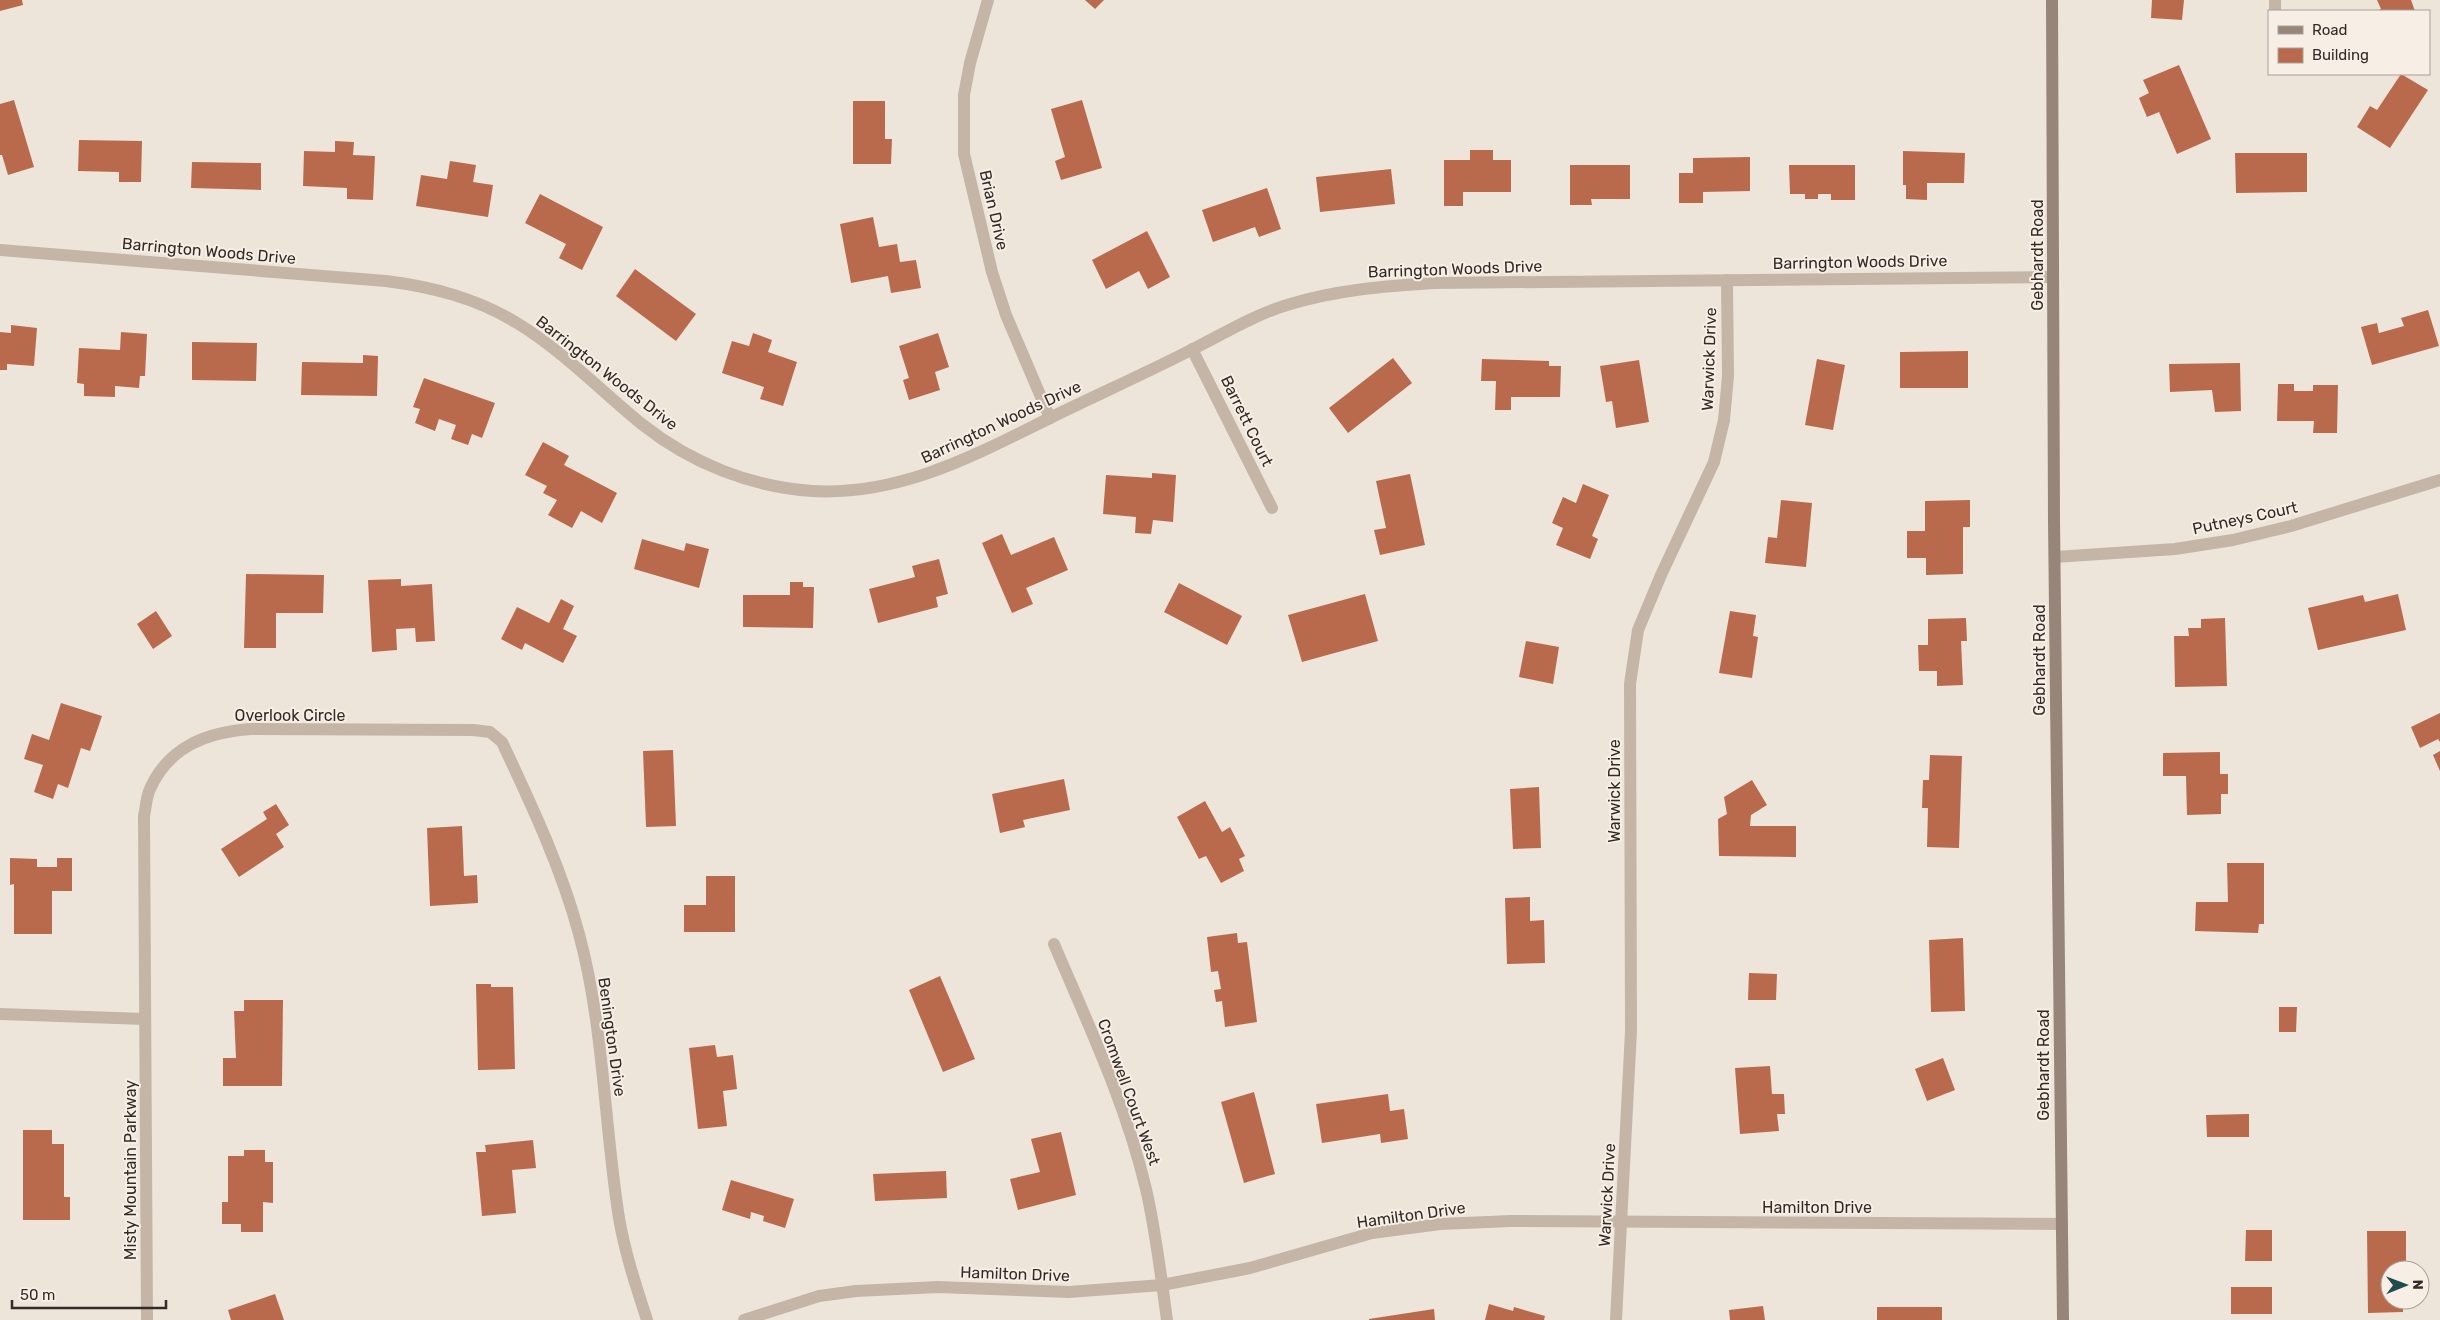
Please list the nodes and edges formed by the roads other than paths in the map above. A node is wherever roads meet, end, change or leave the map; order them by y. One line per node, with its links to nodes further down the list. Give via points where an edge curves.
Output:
1 (988, 0): 7 (street, Brian Drive, via 964,95 964,154 992,272 1006,315)
2 (2052, 0): 4 (street, Gebhardt Road)
3 (0, 250): 7 (street, Barrington Woods Drive, via 386,281 446,291 517,323 581,371 644,426 679,450 708,466 778,487 842,490 880,486 931,474)
4 (2054, 277): 5 (street, Barrington Woods Drive); 10 (street, Gebhardt Road)
5 (1727, 280): 6 (street, Barrington Woods Drive, via 1435,283 1375,287 1285,306); 15 (street, Warwick Drive, via 1728,376 1724,420 1714,462 1638,630 1630,684 1631,1031)
6 (1192, 350): 7 (street, Barrington Woods Drive); 9 (street, Barrett Court)
7 (1050, 418)
8 (2439, 481): 10 (street, Putneys Court, via 2291,526 2233,540 2175,549)
9 (1272, 508)
10 (2055, 557): 16 (street, Gebhardt Road)
11 (513, 767): 14 (street, Overlook Circle, via 498,736 473,730 251,729 225,731 202,738 183,749 165,767 150,790 144,816); 19 (street, Benington Drive, via 542,829 579,935 601,1060 620,1220)
12 (1054, 944): 17 (street, Cromwell Court West, via 1100,1050 1127,1124 1146,1189)
13 (0, 1014): 14 (street)
14 (145, 1019): 18 (street, Misty Mountain Parkway)
15 (1621, 1221): 16 (street, Hamilton Drive); 17 (street, Hamilton Drive, via 1457,1223 1381,1232 1250,1268); 22 (street, Warwick Drive)
16 (2062, 1224): 23 (street, Gebhardt Road)
17 (1162, 1285): 20 (street, Hamilton Drive, via 1069,1292 938,1287 864,1290 819,1296); 21 (street, Cromwell Court West)
18 (148, 1320)
19 (646, 1320)
20 (744, 1320)
21 (1167, 1320)
22 (1616, 1320)
23 (2063, 1320)

